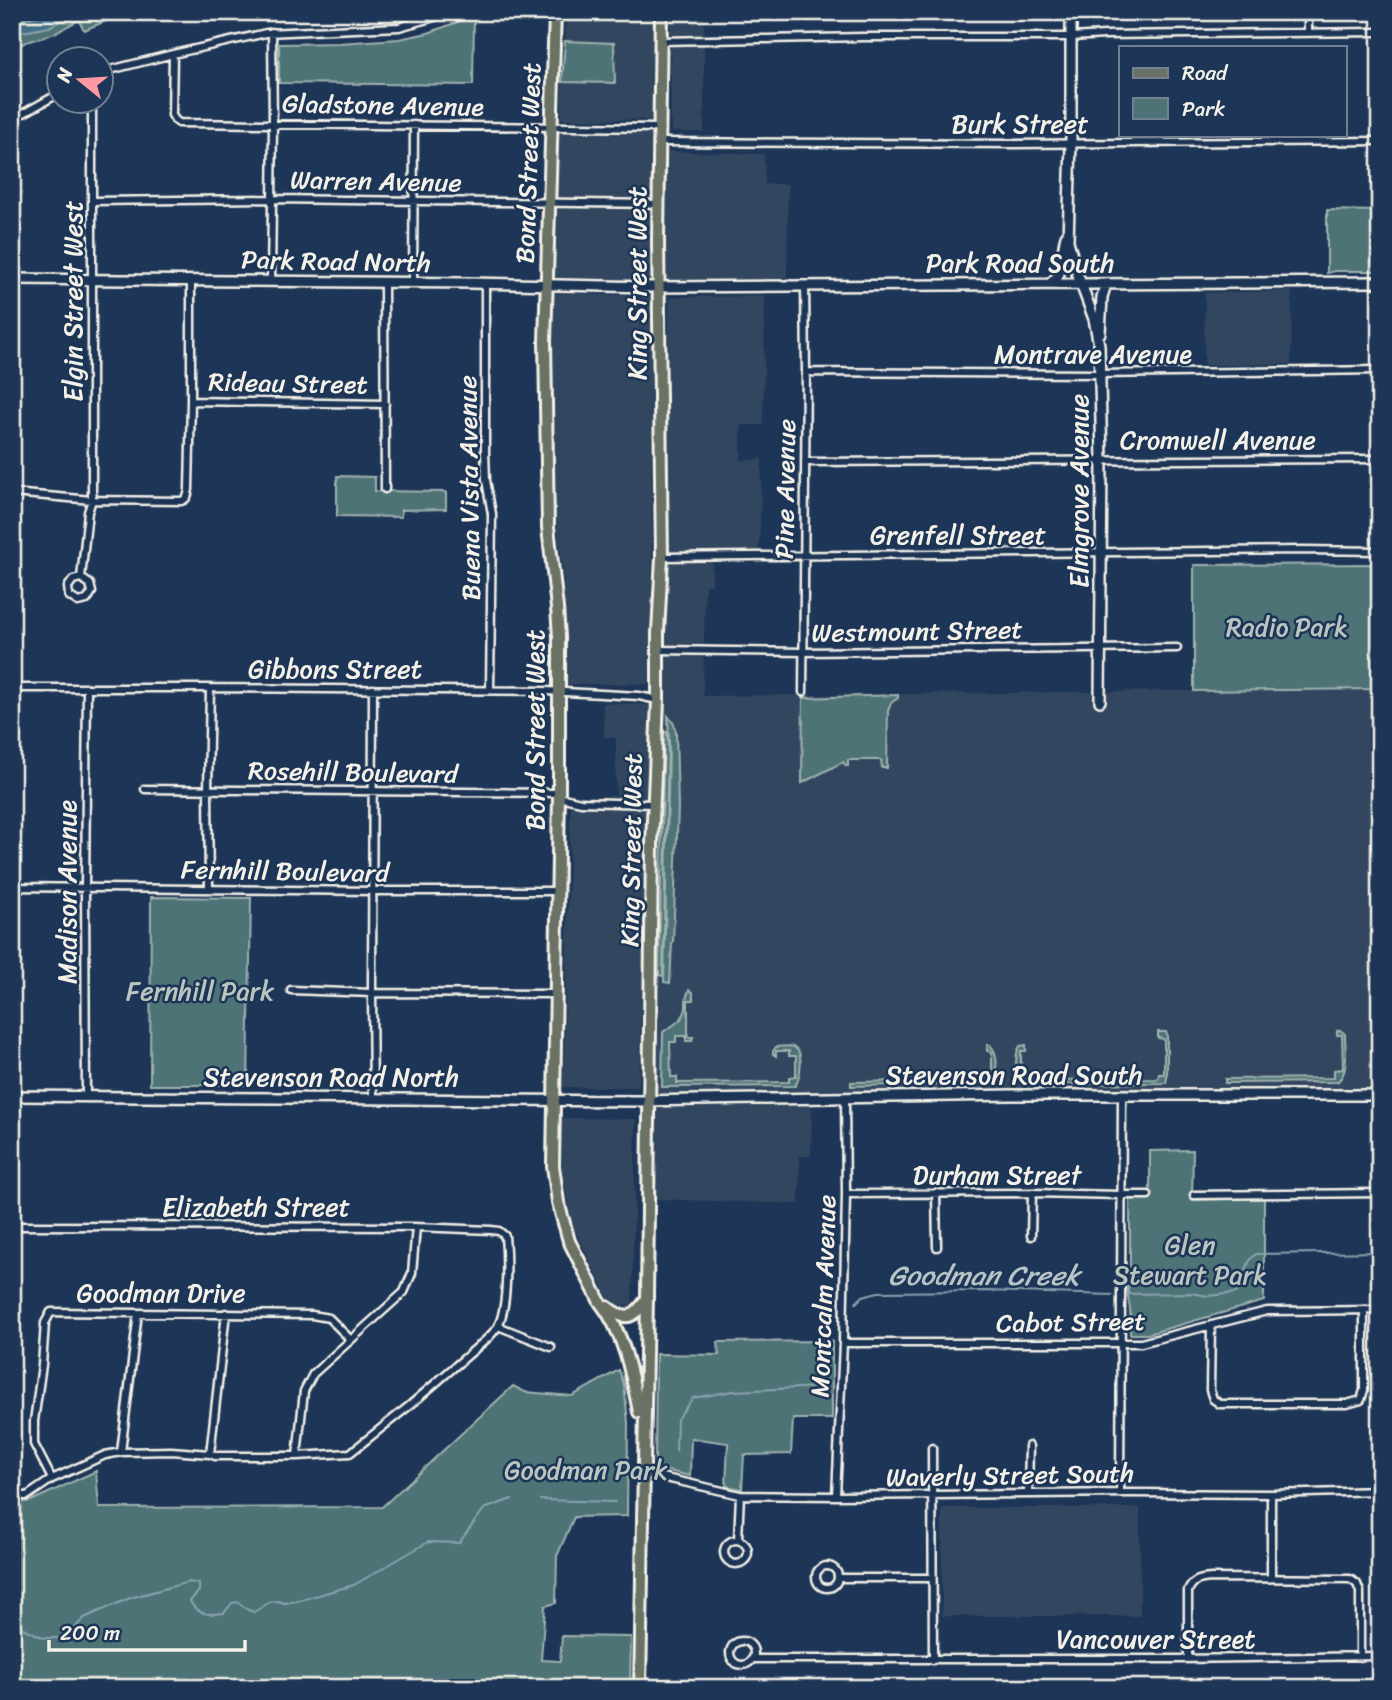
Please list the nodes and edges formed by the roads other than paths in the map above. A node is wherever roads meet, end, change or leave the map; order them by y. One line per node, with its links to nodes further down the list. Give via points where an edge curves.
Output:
1 (452, 12): 6 (street, via 398,27)
2 (555, 12): 18 (main road, Bond Street West)
3 (661, 12): 10 (main road, King Street West)
4 (1070, 12): 9 (main road)
5 (1308, 12): 7 (street)
6 (272, 32): 11 (street); 16 (street)
7 (1308, 32): 8 (street); 9 (street)
8 (1380, 32)
9 (1070, 37): 10 (street); 22 (main road)
10 (661, 41): 19 (main road, King Street West)
11 (173, 54): 12 (street); 16 (street, Gladstone Avenue, via 175,120 185,124)
12 (116, 68)
13 (46, 101): 14 (street)
14 (12, 116)
15 (92, 116): 24 (street, Elgin Street West)
16 (273, 123): 17 (street, Gladstone Avenue); 23 (street)
17 (414, 125): 18 (street, Gladstone Avenue); 25 (street)
18 (551, 126): 19 (street, Gladstone Avenue); 26 (main road, Bond Street West)
19 (660, 128): 21 (main road, King Street West)
20 (1380, 141): 22 (street, Burk Street)
21 (660, 142): 22 (street, Burk Street); 27 (main road, King Street West)
22 (1070, 143): 28 (main road)
23 (272, 199): 24 (street, Warren Avenue); 25 (street, Warren Avenue); 32 (street)
24 (92, 201): 30 (street, Elgin Street West)
25 (414, 201): 26 (street, Warren Avenue); 35 (street)
26 (548, 202): 27 (street, Warren Avenue); 41 (main road, Bond Street West)
27 (659, 204): 42 (main road, King Street West)
28 (1068, 231): 36 (main road, via 1061,270); 37 (main road, Elmgrove Avenue)
29 (12, 279): 30 (main road, Park Road North)
30 (91, 280): 31 (main road, Park Road North); 54 (street, Elgin Street West)
31 (191, 281): 32 (main road, Park Road North); 47 (street)
32 (271, 281): 34 (main road, Park Road North)
33 (1380, 282): 38 (main road, Park Road South)
34 (384, 283): 35 (main road, Park Road North); 48 (street)
35 (413, 283): 39 (main road, Park Road North)
36 (1050, 284): 37 (main road, Park Road South); 40 (main road, Park Road South)
37 (1081, 284): 38 (main road, Park Road South); 43 (main road, Elmgrove Avenue)
38 (1106, 284): 43 (main road)
39 (485, 285): 41 (main road, Park Road North); 68 (street, Buena Vista Avenue, via 485,452 492,514)
40 (805, 285): 42 (main road, Park Road South); 45 (street, Pine Avenue)
41 (547, 286): 42 (main road, Park Road North); 69 (main road, Bond Street West, via 548,527 557,608)
42 (660, 287): 58 (main road, King Street West)
43 (1099, 345): 46 (main road, Elmgrove Avenue)
44 (1380, 370): 46 (street, Montrave Avenue)
45 (806, 372): 46 (street, Montrave Avenue); 51 (street, Pine Avenue)
46 (1099, 374): 49 (main road, Elmgrove Avenue)
47 (191, 401): 48 (street, Rideau Street); 54 (street, via 185,500)
48 (385, 404): 52 (street)
49 (1102, 459): 50 (street, Cromwell Avenue); 51 (street, Cromwell Avenue); 56 (main road, Elmgrove Avenue)
50 (1380, 459)
51 (805, 462): 57 (street, Pine Avenue)
52 (386, 489)
53 (12, 493): 54 (street)
54 (92, 500): 59 (street, Elgin Street West)
55 (1380, 551): 56 (street, Grenfell Street)
56 (1100, 553): 57 (street, Grenfell Street); 60 (main road, Elmgrove Avenue)
57 (803, 555): 58 (street, Grenfell Street); 63 (street, Pine Avenue)
58 (662, 556): 62 (main road, King Street West)
59 (81, 578)
60 (1101, 648): 61 (street, Westmount Street); 63 (street, Westmount Street); 72 (main road, Elmgrove Avenue)
61 (1177, 648)
62 (658, 650): 63 (street, Westmount Street); 71 (main road, King Street West)
63 (803, 652): 70 (street, Pine Avenue)
64 (12, 688): 65 (street, Gibbons Street)
65 (87, 688): 66 (street, Gibbons Street); 79 (street, Madison Avenue)
66 (210, 688): 67 (street, Gibbons Street); 74 (street)
67 (373, 689): 68 (street, Gibbons Street); 75 (street)
68 (490, 690): 69 (street, Gibbons Street)
69 (559, 691): 71 (street, Gibbons Street); 76 (main road, Bond Street West)
70 (803, 692)
71 (658, 700): 77 (main road, King Street West)
72 (1100, 701)
73 (145, 789): 74 (street, Rosehill Boulevard)
74 (208, 790): 75 (street, Rosehill Boulevard); 80 (street)
75 (373, 792): 76 (street, Rosehill Boulevard); 81 (street)
76 (559, 795): 77 (street, Rosehill Boulevard, via 581,802); 82 (main road, Bond Street West)
77 (653, 804): 93 (main road, King Street West)
78 (12, 887): 79 (street, Fernhill Boulevard)
79 (85, 888): 80 (street, Fernhill Boulevard); 89 (street, Madison Avenue)
80 (209, 889): 81 (street, Fernhill Boulevard)
81 (373, 891): 82 (street, Fernhill Boulevard); 84 (street)
82 (558, 891): 85 (main road, Bond Street West)
83 (291, 990): 84 (street)
84 (372, 993): 85 (street); 91 (street)
85 (556, 994): 92 (main road, Bond Street West)
86 (1380, 1095): 88 (main road, Stevenson Road South)
87 (12, 1096): 89 (main road, Stevenson Road North)
88 (1122, 1096): 90 (main road, Stevenson Road South); 98 (street)
89 (86, 1097): 91 (main road, Stevenson Road North)
90 (845, 1097): 93 (main road, Stevenson Road South); 97 (street, Montcalm Avenue)
91 (373, 1099): 92 (main road, Stevenson Road North)
92 (553, 1100): 93 (main road, Stevenson Road North); 106 (main road, Bond Street West, via 558,1202 569,1241)
93 (649, 1101): 105 (main road, King Street West)
94 (936, 1193): 95 (street, Durham Street); 97 (street, Durham Street); 104 (street)
95 (1032, 1193): 98 (street, Durham Street); 103 (street)
96 (1380, 1193): 100 (street)
97 (846, 1194): 114 (street, Montcalm Avenue)
98 (1121, 1195): 99 (street, Durham Street); 115 (street)
99 (1148, 1195)
100 (1194, 1195)
101 (12, 1226): 102 (street, Elizabeth Street)
102 (416, 1227): 112 (street, Elizabeth Street, via 499,1231 505,1236 504,1304); 113 (street, via 412,1273 404,1292)
103 (1031, 1236)
104 (937, 1247)
105 (647, 1299): 106 (main road, via 628,1316 616,1314); 117 (main road, King Street West)
106 (600, 1302): 117 (main road, Bond Street West, via 622,1343)
107 (1364, 1310): 108 (street, Cabot Street); 111 (street, Cabot Street, via 1267,1311); 111 (street, via 1364,1390 1361,1400 1347,1404 1220,1404 1210,1390)
108 (1380, 1310)
109 (138, 1313): 110 (street, Goodman Drive); 120 (street); 124 (street, Goodman Drive, via 51,1312 34,1444)
110 (226, 1313): 113 (street, Goodman Drive, via 329,1318); 121 (street)
111 (1211, 1325): 115 (street, Cabot Street)
112 (498, 1326): 116 (street); 122 (street, via 350,1453)
113 (351, 1340): 122 (street, via 313,1374 304,1391)
114 (843, 1343): 115 (street, Cabot Street); 132 (street, Montcalm Avenue)
115 (1122, 1344): 126 (street)
116 (551, 1348)
117 (643, 1431): 123 (main road, King Street West)
118 (1029, 1446): 127 (street)
119 (932, 1448): 130 (street)
120 (121, 1452): 121 (street); 124 (street)
121 (210, 1454): 122 (street)
122 (297, 1456)
123 (642, 1475): 129 (street, Waverly Street South); 142 (main road, King Street West)
124 (52, 1479): 131 (street, via 27,1496)
125 (1380, 1491): 128 (street, Waverly Street South)
126 (1120, 1493): 127 (street, Waverly Street South); 128 (street, Waverly Street South)
127 (1028, 1494): 130 (street, Waverly Street South)
128 (1271, 1494): 136 (street)
129 (740, 1495): 132 (street, Waverly Street South); 133 (street)
130 (931, 1495): 132 (street, Waverly Street South); 135 (street)
131 (12, 1496)
132 (836, 1496)
133 (738, 1540): 133 (street, via 724,1547 725,1559 731,1564 748,1556 747,1547)
134 (838, 1578): 135 (street)
135 (932, 1578): 141 (street)
136 (1271, 1578): 138 (street, via 1350,1579 1357,1584); 140 (street, via 1210,1578 1192,1584 1188,1591)
137 (1380, 1656): 138 (street, Vancouver Street)
138 (1360, 1657): 140 (street, Vancouver Street)
139 (752, 1659): 141 (street, Vancouver Street)
140 (1188, 1659): 141 (street, Vancouver Street)
141 (933, 1660)
142 (640, 1688)

